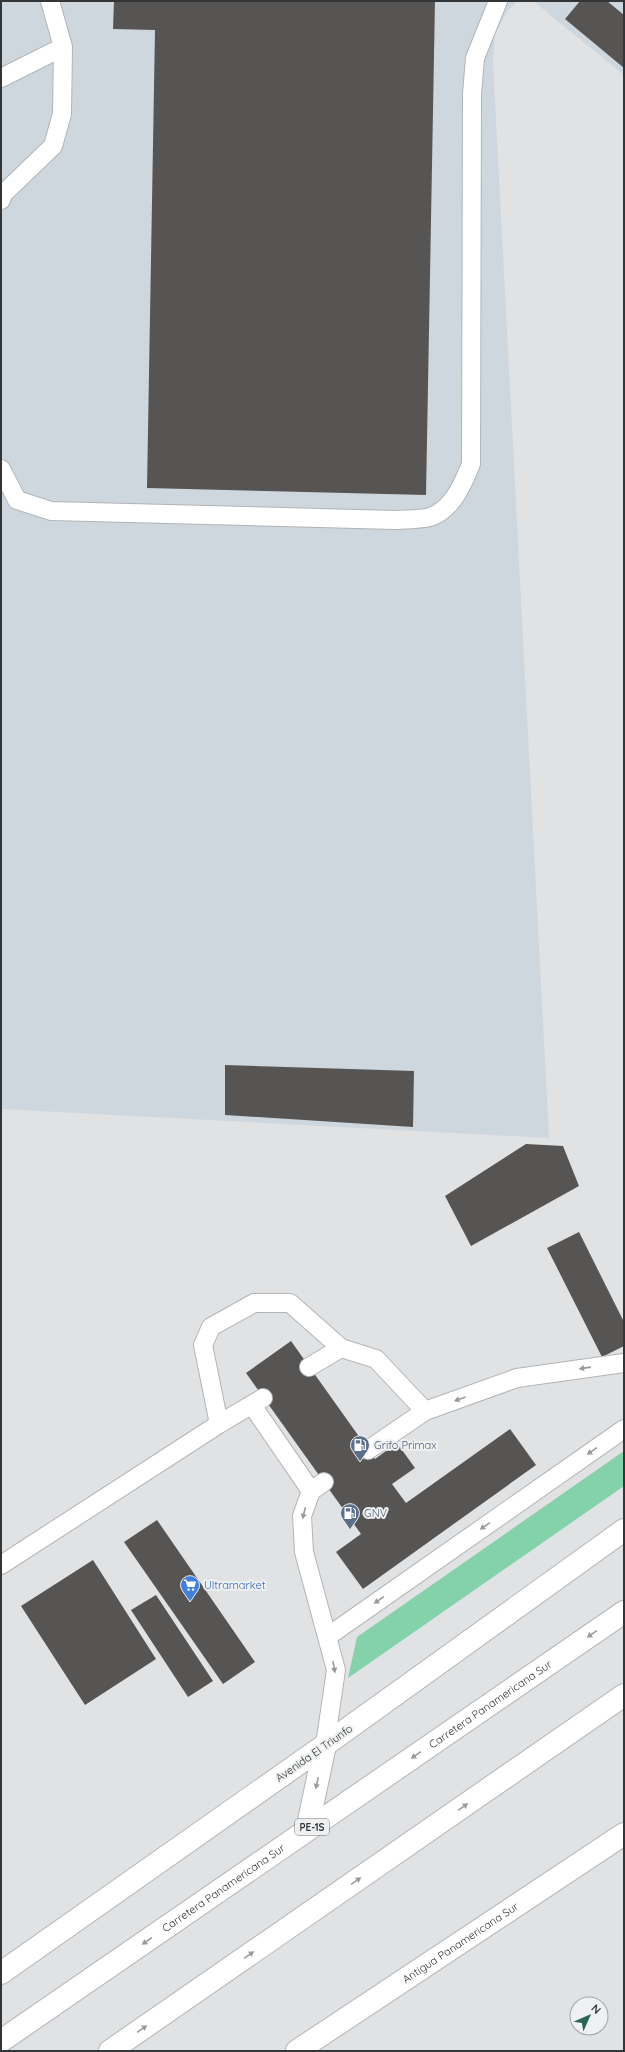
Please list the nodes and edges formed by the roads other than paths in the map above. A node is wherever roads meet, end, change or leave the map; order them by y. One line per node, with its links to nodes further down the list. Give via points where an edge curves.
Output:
1 (50, 1): 3 (lane)
2 (498, 1): 6 (lane, via 475,58 472,94 471,464 462,486 447,506 430,517 395,520 51,511 17,500)
3 (63, 46): 4 (lane); 5 (lane, via 62,114 54,146 3,194)
4 (1, 78)
5 (1, 200)
6 (1, 469)
7 (341, 1348): 9 (lane); 10 (lane, via 376,1359); 11 (lane, via 290,1303 254,1303 211,1327 203,1345)
8 (624, 1363): 10 (lane, one-way to 10, via 517,1378)
9 (309, 1367)
10 (425, 1411): 13 (lane)
11 (219, 1424): 15 (lane); 17 (lane, one-way to 17, via 258,1402 318,1486 302,1516 304,1552)
12 (624, 1429): 17 (lane, one-way to 17)
13 (368, 1450)
14 (624, 1530): 19 (main road, Avenida El Triunfo)
15 (1, 1565)
16 (624, 1612): 20 (main road, Carretera Panamericana Sur / PE-1S, one-way to 20)
17 (327, 1637): 19 (lane, one-way to 19, via 336,1670)
18 (624, 1695): 26 (main road, one-way to 18)
19 (325, 1745): 20 (main road, one-way to 20); 22 (main road, Avenida El Triunfo)
20 (307, 1830): 23 (main road, Carretera Panamericana Sur / PE-1S, one-way to 23)
21 (624, 1834): 27 (main road, Antigua Panamericana Sur)
22 (1, 1972)
23 (35, 2018): 24 (main road); 25 (main road, Carretera Panamericana Sur / PE-1S)
24 (1, 2034)
25 (1, 2041)
26 (110, 2051)
27 (297, 2051)

